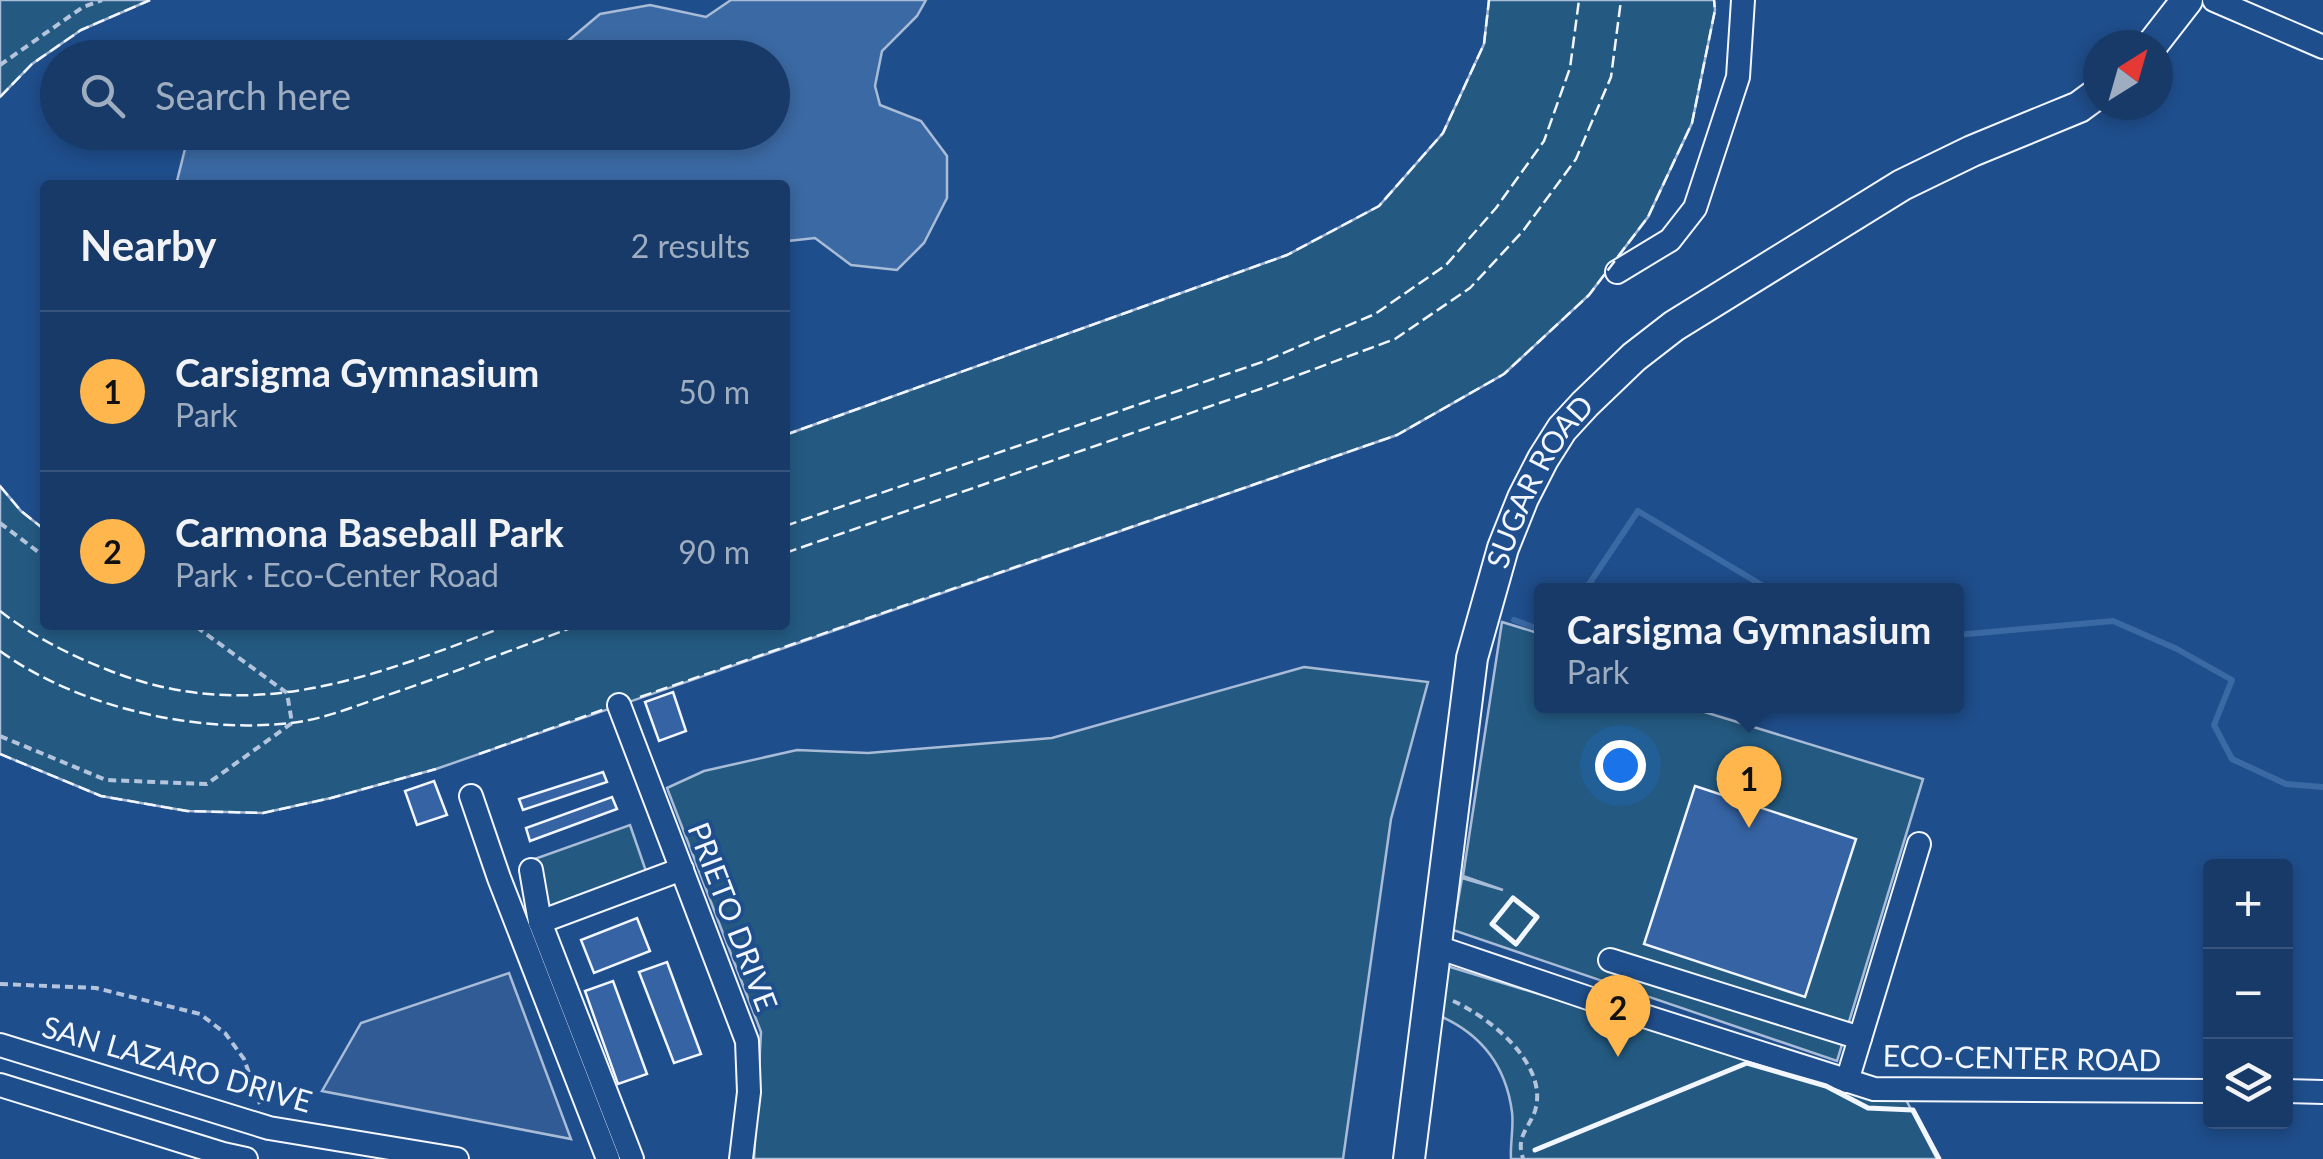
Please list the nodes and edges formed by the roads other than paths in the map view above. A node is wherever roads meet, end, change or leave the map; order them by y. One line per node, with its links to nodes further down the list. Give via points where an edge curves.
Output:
1 (1744, 0): 7 (street, via 1738,76 1695,208 1670,240)
2 (2187, 0): 4 (main road)
3 (2214, 0): 5 (street)
4 (2164, 30)
5 (2323, 46)
6 (2083, 104): 14 (main road, SUGAR ROAD, via 1902,186 1674,326 1634,356 1562,430 1542,458 1503,548 1472,658)
7 (1617, 272)
8 (619, 704): 11 (street, PRIETO DRIVE)
9 (471, 796): 25 (street)
10 (1919, 844): 16 (street)
11 (682, 869): 13 (street); 27 (street, PRIETO DRIVE, via 748,1041)
12 (531, 870): 13 (street)
13 (540, 922): 26 (street)
14 (1434, 946): 18 (street, ECO-CENTER ROAD); 28 (main road, SUGAR ROAD)
15 (1610, 960): 16 (street)
16 (1860, 1038): 18 (street)
17 (0, 1045): 24 (street, SAN LAZARO DRIVE, via 268,1128)
18 (1847, 1081): 20 (street, ECO-CENTER ROAD, via 1874,1090)
19 (0, 1085): 23 (street)
20 (2203, 1091)
21 (2293, 1092): 22 (street)
22 (2323, 1092)
23 (246, 1159)
24 (457, 1159)
25 (608, 1159)
26 (632, 1159)
27 (741, 1159)
28 (1410, 1159)

